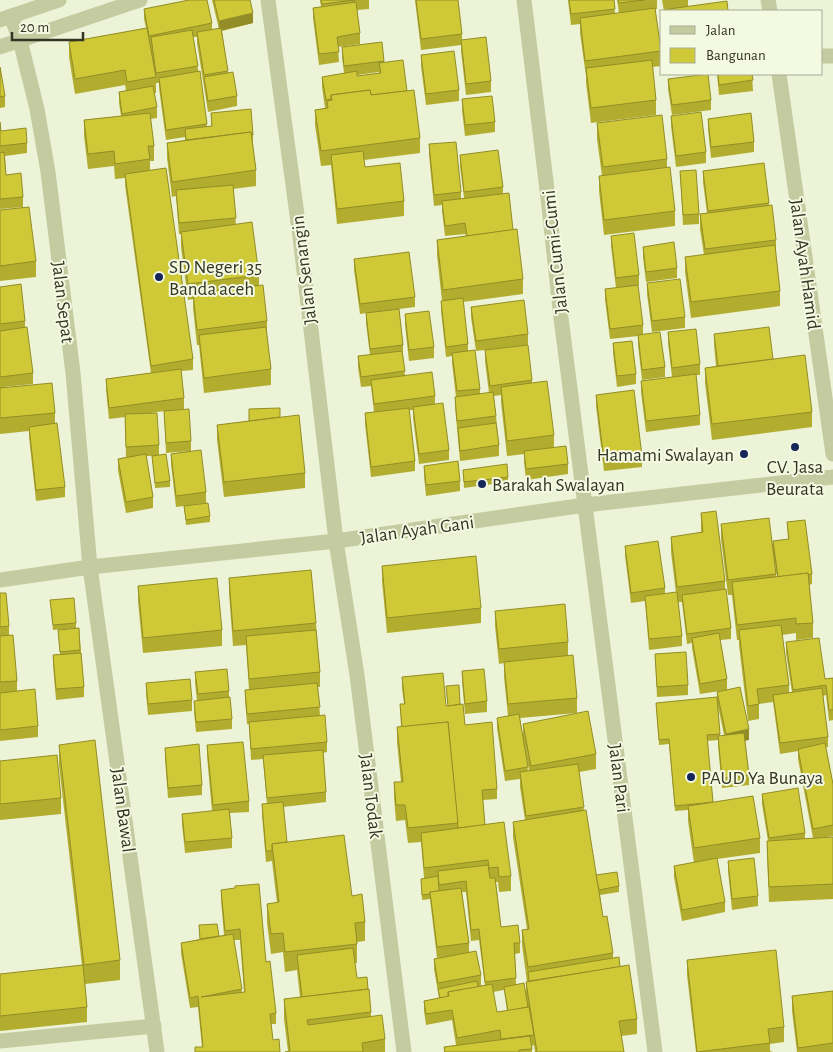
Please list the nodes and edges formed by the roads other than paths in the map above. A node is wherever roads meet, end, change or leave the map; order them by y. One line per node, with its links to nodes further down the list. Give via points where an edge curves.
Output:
1 (59, 0): 5 (street)
2 (140, 0): 6 (street)
3 (268, 0): 12 (street, Jalan Senangin)
4 (524, 0): 11 (street, Jalan Cumi-Cumi)
5 (6, 18): 6 (street, Jalan Sepat)
6 (20, 40): 7 (street); 13 (street, Jalan Sepat, via 48,172 73,373)
7 (0, 47)
8 (778, 75): 9 (street, Jalan Ayah Hamid)
9 (833, 454)
10 (833, 476): 11 (street, Jalan Ayah Gani)
11 (585, 505): 12 (street, Jalan Ayah Gani); 19 (street, Jalan Pari)
12 (336, 541): 13 (street, Jalan Ayah Gani); 18 (street, Jalan Todak, via 357,676)
13 (90, 568): 14 (street, Jalan Ayah Gani); 15 (street, Jalan Bawal)
14 (0, 580)
15 (154, 1026): 16 (street); 17 (street, Jalan Bawal)
16 (0, 1041)
17 (157, 1052)
18 (404, 1052)
19 (655, 1052)

